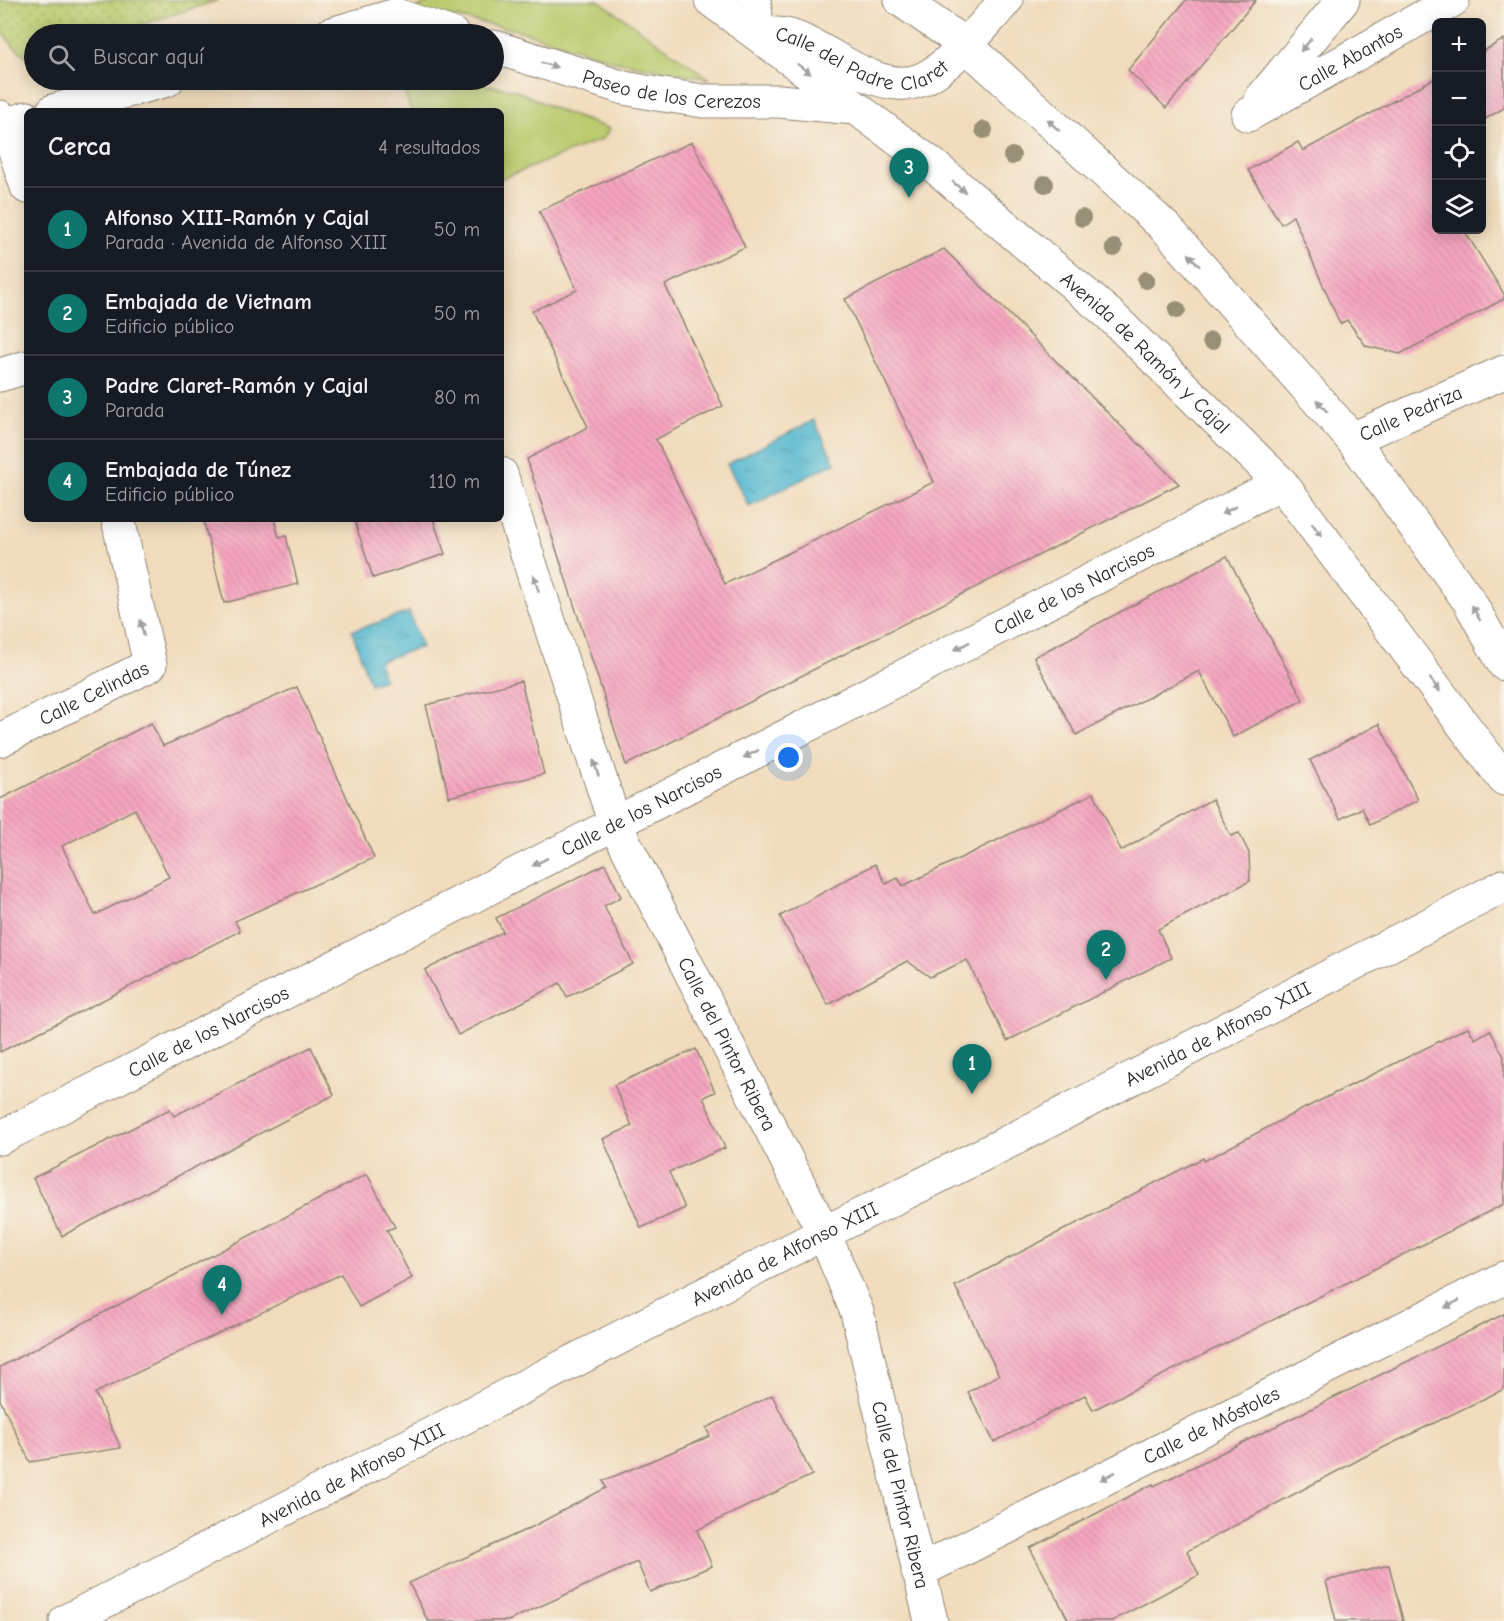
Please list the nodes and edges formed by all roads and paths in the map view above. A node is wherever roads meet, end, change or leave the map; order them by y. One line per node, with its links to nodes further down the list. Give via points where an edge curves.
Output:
1 (711, 0): 10 (street, Avenida de Ramón y Cajal)
2 (754, 0): 10 (street, Calle del Padre Claret)
3 (901, 0): 11 (street)
4 (1006, 0): 11 (street, Calle del Padre Claret)
5 (1343, 0): 6 (street, Calle Abantos, one-way to 6, via 1248,115)
6 (1453, 0)
7 (405, 8): 8 (street); 9 (street)
8 (359, 24)
9 (434, 24)
10 (758, 33): 11 (street, Calle del Padre Claret, via 789,36 894,83 916,82); 15 (street, Avenida de Ramón y Cajal, one-way to 15)
11 (966, 45): 21 (street, one-way to 11, via 1167,229)
12 (504, 50): 15 (street, Paseo de los Cerezos, one-way to 15, via 624,88 657,94 703,101 779,101)
13 (130, 90): 14 (street)
14 (64, 108)
15 (855, 108): 23 (street, Avenida de Ramón y Cajal, one-way to 23, via 934,166 1110,315)
16 (8, 121): 17 (street)
17 (24, 177)
18 (24, 369): 20 (street)
19 (1504, 372): 21 (street, Calle Pedriza)
20 (0, 375)
21 (1352, 439): 25 (street, one-way to 21, via 1469,601)
22 (504, 483): 28 (street, Calle del Pintor Ribera, one-way to 22)
23 (1281, 483): 27 (street, Avenida de Ramón y Cajal, one-way to 27); 28 (street, Calle de los Narcisos, one-way to 28)
24 (119, 522): 26 (street, Calle Celindas, one-way to 24, via 150,665)
25 (1504, 664)
26 (0, 740)
27 (1504, 779)
28 (615, 824): 30 (street, Calle de los Narcisos, one-way to 30); 31 (street, Calle del Pintor Ribera)
29 (1504, 886): 31 (street, Avenida de Alfonso XIII, via 1013,1140)
30 (0, 1138)
31 (824, 1233): 33 (street, Calle del Pintor Ribera, via 857,1312); 34 (street, Avenida de Alfonso XIII)
32 (1504, 1278): 33 (street, Calle de Móstoles, one-way to 33)
33 (918, 1572): 35 (street, Calle del Pintor Ribera)
34 (66, 1621)
35 (931, 1621)

